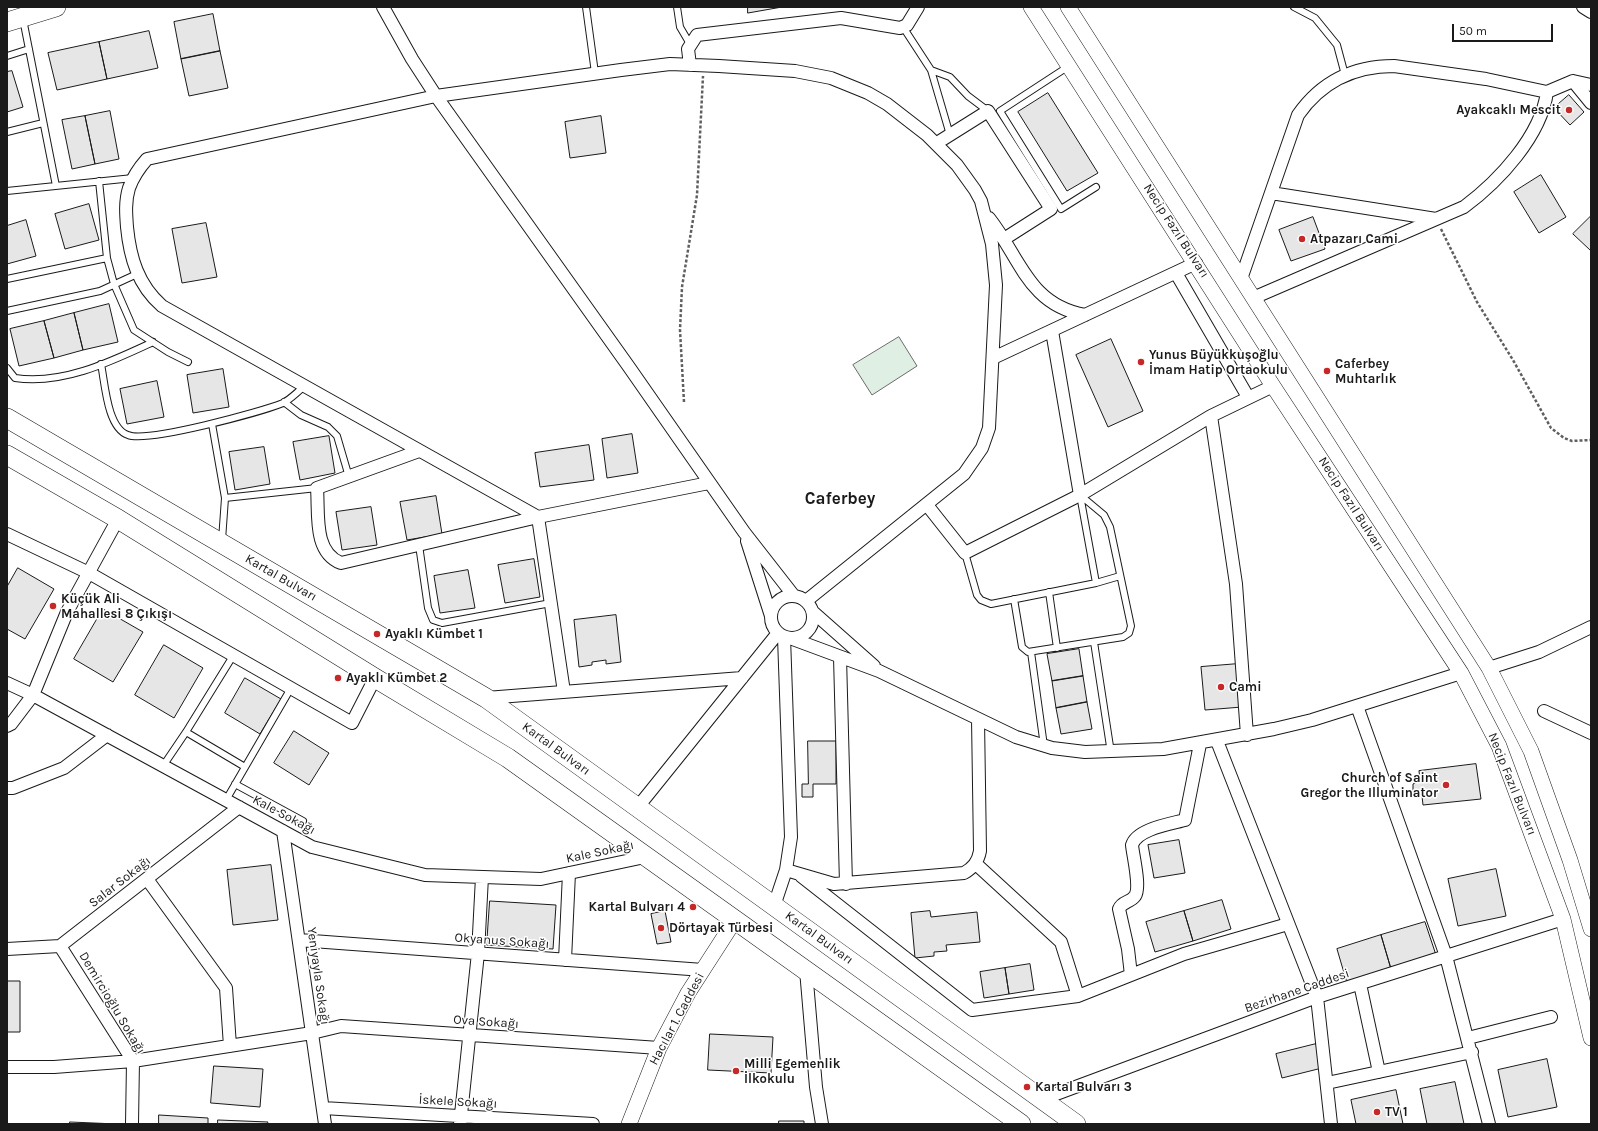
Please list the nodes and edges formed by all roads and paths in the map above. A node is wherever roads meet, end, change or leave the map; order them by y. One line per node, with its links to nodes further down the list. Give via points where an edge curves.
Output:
1 (56, 7): 11 (main road)
2 (383, 7): 25 (street)
3 (586, 7): 20 (lane)
4 (677, 7): 13 (lane, via 680,27)
5 (918, 7): 12 (street)
6 (1031, 7): 18 (street, Necip Fazıl Bulvarı)
7 (1068, 7): 46 (street, Necip Fazıl Bulvarı)
8 (1294, 7): 21 (lane, via 1315,18 1337,45)
9 (1583, 7): 10 (street)
10 (1591, 12)
11 (15, 20): 14 (lane)
12 (903, 27): 13 (street, via 841,18 697,35); 19 (lane)
13 (690, 44): 16 (street)
14 (29, 49): 15 (lane); 28 (lane)
15 (7, 56)
16 (690, 65): 17 (street); 20 (street, via 670,64)
17 (703, 66): 31 (street, via 795,71 831,78 862,90 887,104); 61 (path, via 696,201 682,287 680,330)
18 (1069, 66): 35 (lane, via 1000,111 1061,209); 42 (street, Necip Fazıl Bulvarı)
19 (932, 70): 27 (lane, via 950,77 968,96); 30 (lane)
20 (595, 73): 25 (street)
21 (1345, 75): 24 (street, via 1369,68 1394,66 1486,79); 37 (street, via 1322,89 1298,115)
22 (1573, 81): 23 (street); 24 (street); 26 (street)
23 (1591, 85)
24 (1547, 92): 39 (street, via 1539,121 1503,172 1464,207)
25 (436, 96): 32 (street, via 147,159); 69 (street, via 629,366)
26 (1591, 103)
27 (988, 110): 30 (street); 40 (street, via 1051,209)
28 (43, 123): 29 (lane); 34 (lane)
29 (7, 132)
30 (950, 134): 31 (street)
31 (937, 143): 38 (street, via 967,177)
32 (133, 178): 33 (lane); 44 (street, via 126,209 131,255)
33 (99, 181): 34 (lane); 41 (lane)
34 (56, 186): 36 (lane)
35 (1096, 187)
36 (7, 191)
37 (1271, 193): 39 (street); 46 (street)
38 (986, 214): 40 (street); 53 (street, via 995,263)
39 (1436, 219): 48 (street); 65 (path, via 1477,302 1551,428 1564,438)
40 (1004, 238): 50 (street, via 1025,276 1039,293 1063,309)
41 (107, 258): 45 (lane); 47 (lane)
42 (1196, 263): 43 (street); 58 (street, Necip Fazıl Bulvarı)
43 (1176, 273): 50 (street); 59 (street)
44 (137, 274): 47 (lane); 57 (street, via 150,294 162,306)
45 (7, 279)
46 (1241, 279): 48 (street, Necip Fazıl Bulvarı)
47 (114, 284): 49 (lane, via 100,291); 52 (lane, via 134,330)
48 (1253, 298): 98 (street, Necip Fazıl Bulvarı)
49 (7, 311)
50 (1085, 315): 51 (street)
51 (1052, 331): 53 (street); 71 (street)
52 (153, 342): 54 (lane); 55 (lane)
53 (993, 358): 73 (street, via 990,417 982,448 964,474)
54 (188, 362)
55 (101, 364): 56 (lane, via 80,373 34,381 15,378); 64 (lane, via 107,400 116,425 129,436 152,436)
56 (7, 368)
57 (305, 386): 60 (lane); 66 (street)
58 (1273, 386): 59 (street); 100 (street, Necip Fazıl Bulvarı)
59 (1248, 397): 62 (street)
60 (284, 402): 64 (lane); 68 (lane, via 302,415 328,427 337,436)
61 (684, 402)
62 (1211, 416): 71 (street); 115 (street, via 1236,584)
63 (7, 418): 78 (main road, Kartal Bulvarı)
64 (212, 424): 72 (lane)
65 (1591, 440)
66 (419, 451): 68 (street); 74 (street)
67 (7, 455): 75 (main road)
68 (349, 477): 70 (street)
69 (709, 483): 74 (street); 76 (street)
70 (317, 488): 72 (lane); 79 (street, via 322,545 325,552 335,560 341,563)
71 (1080, 494): 80 (street); 82 (lane, via 1104,515 1110,527); 83 (lane)
72 (225, 498): 78 (lane)
73 (927, 505): 80 (street); 87 (street)
74 (538, 516): 79 (street); 88 (street)
75 (118, 519): 81 (street); 101 (main road)
76 (744, 532): 85 (street); 90 (street)
77 (7, 534): 81 (street)
78 (222, 543): 107 (main road, Kartal Bulvarı)
79 (419, 544): 88 (lane, via 428,608 433,620 442,623)
80 (965, 553): 86 (lane, via 977,595 981,600 991,604)
81 (89, 574): 96 (street); 106 (street, via 67,612)
82 (1120, 576): 83 (lane); 93 (lane, via 1130,630 1123,637)
83 (1096, 583): 84 (lane)
84 (1049, 592): 86 (lane); 94 (lane)
85 (794, 596): 87 (street); 90 (street, via 781,599 772,609)
86 (1014, 599): 95 (lane, via 1022,647)
87 (806, 602): 89 (street)
88 (551, 603): 105 (street)
89 (813, 612): 92 (street, via 808,631 797,638); 99 (street)
90 (771, 616): 92 (street, via 774,628)
91 (1591, 627): 98 (street, via 1539,652)
92 (784, 636): 97 (street); 102 (street); 131 (street, via 791,822)
93 (1094, 642): 94 (lane); 119 (lane)
94 (1056, 648): 95 (lane)
95 (1031, 652): 118 (lane)
96 (233, 656): 104 (street); 112 (lane)
97 (840, 657): 99 (street); 136 (street)
98 (1489, 668): 141 (street, Necip Fazıl Bulvarı, via 1531,751 1570,860)
99 (880, 671): 110 (street)
100 (1461, 672): 108 (street); 138 (street, Necip Fazıl Bulvarı, via 1500,746)
101 (374, 678): 104 (street, via 352,723); 129 (main road, via 508,758)
102 (742, 678): 105 (street); 126 (street)
103 (7, 683): 106 (street, Kale Sokağı)
104 (291, 688): 121 (lane)
105 (564, 692): 107 (street)
106 (33, 694): 111 (street, via 12,724); 114 (street, Kale Sokağı)
107 (486, 698): 126 (main road, Kartal Bulvarı)
108 (1357, 706): 115 (street, via 1312,720); 146 (street)
109 (1544, 711): 113 (street)
110 (978, 719): 118 (street, via 1016,737); 130 (street, via 980,851)
111 (7, 726)
112 (186, 732): 120 (lane); 121 (lane)
113 (1591, 733)
114 (107, 735): 120 (street, Kale Sokağı); 123 (street, via 64,768)
115 (1247, 735): 116 (street)
116 (1217, 741): 117 (street); 140 (street)
117 (1200, 744): 119 (street); 150 (street, via 1185,820 1141,833 1133,841 1138,889 1135,896 1123,902 1119,909)
118 (1044, 746): 119 (street, via 1068,751)
119 (1111, 753)
120 (163, 766): 124 (street, Kale Sokağı)
121 (245, 767): 122 (lane)
122 (235, 784): 124 (lane); 127 (lane)
123 (7, 788)
124 (226, 800): 125 (street, Kale Sokağı)
125 (240, 808): 128 (street, Kale Sokağı); 135 (street, Salar Sokağı)
126 (637, 808): 137 (main road, Kartal Bulvarı)
127 (303, 821)
128 (283, 831): 134 (street, Kale Sokağı, via 312,847 425,874); 142 (street, Yeniyayla Sokağı)
129 (645, 857): 132 (street, Kale Sokağı); 139 (main road)
130 (976, 864): 136 (street, via 964,873); 152 (street, via 1061,942)
131 (786, 870): 133 (street); 137 (street)
132 (570, 873): 134 (street, Kale Sokağı, via 541,879); 147 (street)
133 (801, 876): 136 (street, via 834,884); 152 (street, via 972,1010)
134 (482, 877): 145 (street)
135 (147, 879): 143 (street, Salar Sokağı); 159 (street, via 226,988)
136 (846, 884)
137 (774, 906): 166 (main road, Kartal Bulvarı)
138 (1563, 919): 146 (street, Bezirhane Caddesi); 158 (street, Necip Fazıl Bulvarı)
139 (735, 920): 148 (street, Hacılar 1. Caddesi); 149 (main road)
140 (1288, 924): 150 (street, via 1184,954); 153 (street)
141 (1591, 929)
142 (299, 940): 145 (street, Okyanus Sokağı); 155 (street, Yeniyayla Sokağı)
143 (60, 946): 144 (street); 162 (street, Demircioğlu Sokağı)
144 (7, 949)
145 (478, 953): 147 (street, Okyanus Sokağı); 156 (street)
146 (1446, 956): 151 (street, Bezirhane Caddesi); 157 (street)
147 (565, 960): 148 (street, Okyanus Sokağı)
148 (703, 970): 160 (street, Hacılar 1. Caddesi)
149 (806, 970): 173 (street, via 816,1087); 174 (main road)
150 (1131, 975): 152 (street)
151 (1360, 984): 153 (street, Bezirhane Caddesi); 164 (street)
152 (1078, 996)
153 (1317, 997): 165 (street); 166 (street, Bezirhane Caddesi)
154 (1551, 1017): 157 (street)
155 (312, 1034): 156 (street, Ova Sokağı, via 341,1026); 159 (street, Ova Sokağı); 167 (street, Yeniyayla Sokağı)
156 (471, 1035): 160 (street, Ova Sokağı); 168 (street)
157 (1468, 1038): 161 (street)
158 (1591, 1038)
159 (230, 1046): 162 (street, Ova Sokağı)
160 (658, 1048): 172 (street, Hacılar 1. Caddesi)
161 (1472, 1052): 164 (street); 177 (street)
162 (133, 1061): 163 (street, Ova Sokağı, via 54,1067); 169 (street, Demircioğlu Sokağı)
163 (7, 1067)
164 (1379, 1072): 165 (street)
165 (1327, 1083): 176 (street)
166 (1043, 1099): 175 (main road, Kartal Bulvarı)
167 (323, 1108): 168 (street, İskele Sokağı); 170 (street, Yeniyayla Sokağı)
168 (460, 1120): 171 (street, İskele Sokağı)
169 (132, 1124)
170 (325, 1124)
171 (593, 1124)
172 (628, 1124)
173 (822, 1124)
174 (1021, 1124)
175 (1076, 1124)
176 (1331, 1124)
177 (1489, 1124)

